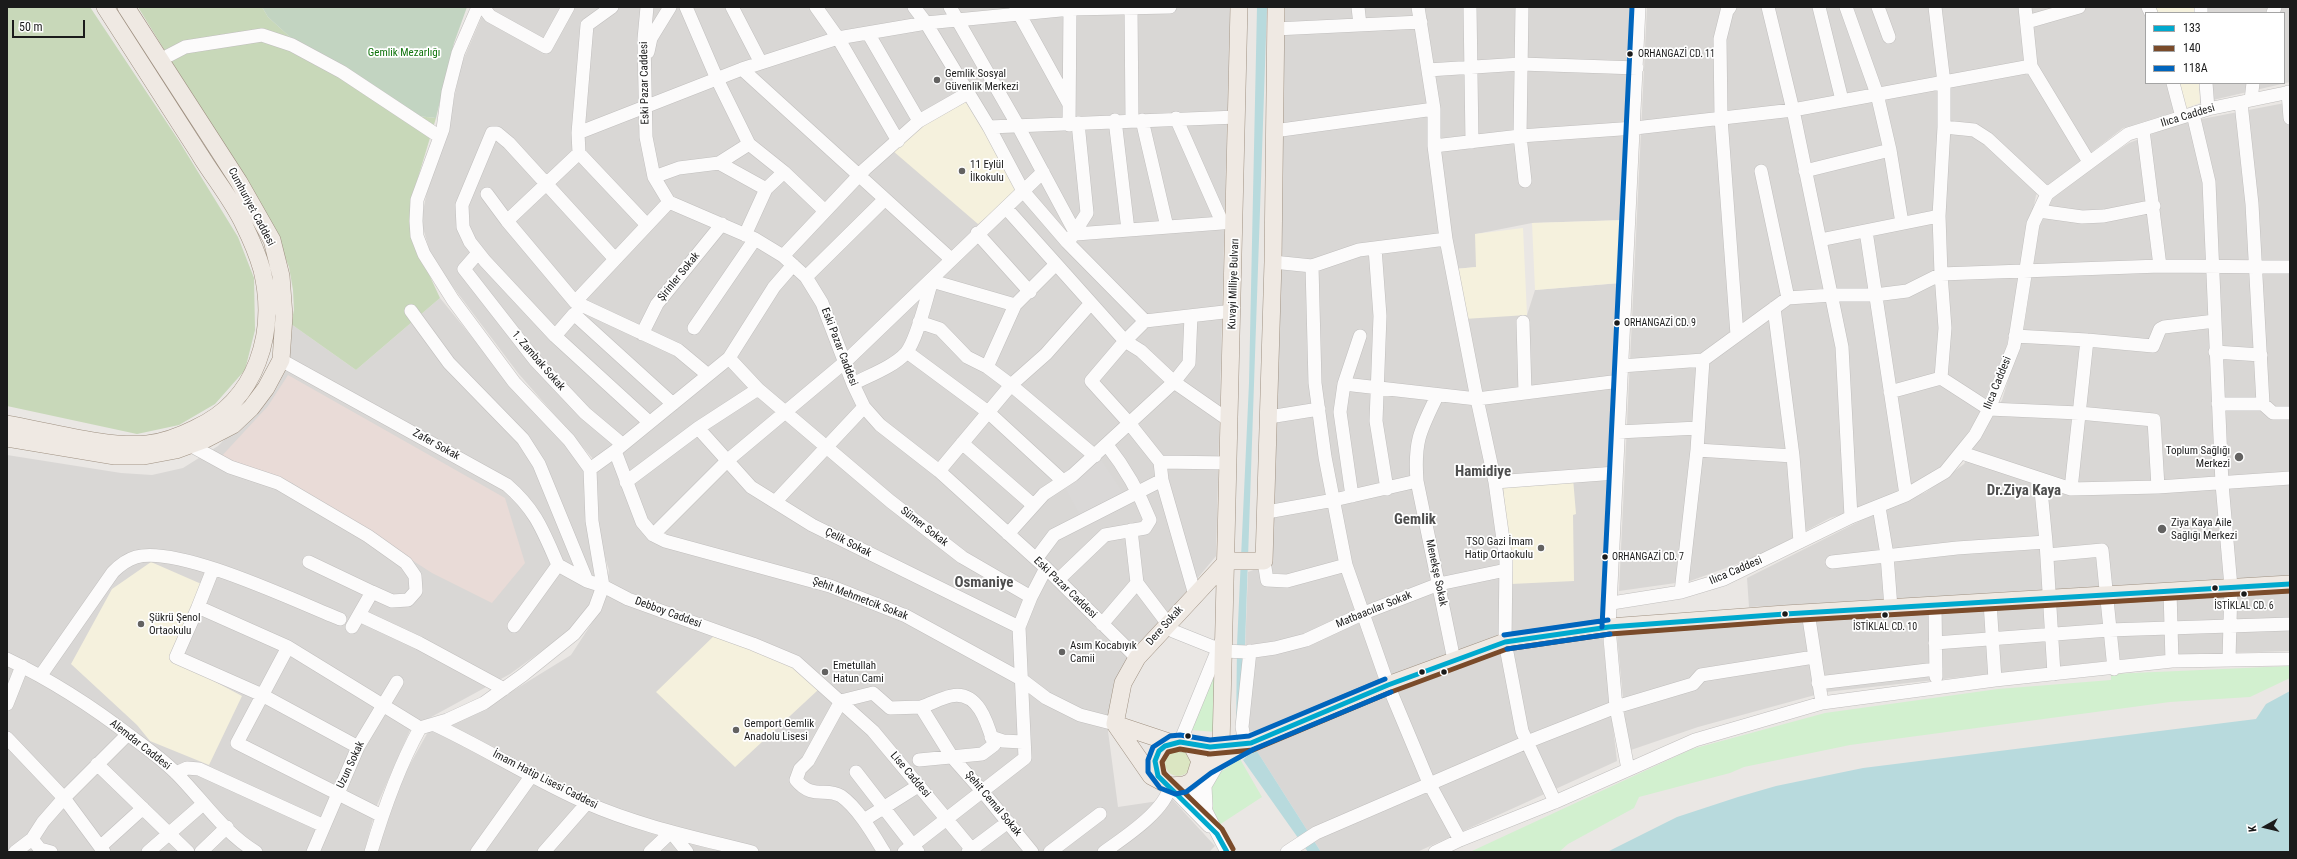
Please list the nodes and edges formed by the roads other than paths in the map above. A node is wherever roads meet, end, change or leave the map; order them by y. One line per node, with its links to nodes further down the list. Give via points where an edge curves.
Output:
1 (105, 7): 206 (main road, Cumhuriyet Caddesi, via 244,224 262,270 267,315 262,350 254,374 222,413 205,424 174,438 147,444)
2 (126, 7): 42 (main road, Cumhuriyet Caddesi)
3 (478, 7): 83 (street, via 458,53)
4 (483, 7): 5 (street, via 490,16 546,47)
5 (568, 7)
6 (612, 7): 81 (street, via 587,25)
7 (647, 7): 49 (street, Eski Pazar Caddesi)
8 (670, 7): 49 (street, via 651,38)
9 (686, 7): 51 (street)
10 (732, 7): 43 (street)
11 (816, 7): 41 (street)
12 (914, 7): 36 (street)
13 (950, 7): 33 (street)
14 (1170, 7): 31 (street)
15 (1239, 7): 67 (main road, Kuvayi Milliye Bulvarı)
16 (1276, 7): 38 (main road)
17 (1358, 7): 37 (street)
18 (1418, 7): 34 (street)
19 (1470, 7): 46 (street)
20 (1522, 7): 44 (street)
21 (1639, 7): 47 (street)
22 (1730, 7): 69 (street, via 1720,39)
23 (1768, 7): 65 (street)
24 (1819, 7): 59 (street)
25 (1846, 7): 58 (street)
26 (1878, 7): 40 (street)
27 (1935, 7): 52 (street)
28 (2025, 7): 35 (street)
29 (2079, 7): 35 (street)
30 (1070, 8): 31 (street); 32 (street); 61 (street)
31 (1131, 8): 72 (street)
32 (1017, 10): 33 (street); 61 (street)
33 (959, 20): 36 (street); 74 (street)
34 (1421, 22): 37 (street); 50 (street)
35 (2027, 22): 45 (street)
36 (926, 23): 39 (street); 57 (street)
37 (1360, 25): 38 (street)
38 (1275, 29): 80 (main road)
39 (868, 33): 41 (street); 73 (street)
40 (1889, 37)
41 (838, 38): 43 (street); 84 (street)
42 (162, 59): 83 (street, via 185,47 262,35 292,45 342,72); 168 (main road, Cumhuriyet Caddesi, via 272,240 281,276 284,316)
43 (761, 63): 48 (street)
44 (1521, 64): 46 (street); 47 (street); 82 (street)
45 (2031, 66): 52 (street); 90 (street)
46 (1470, 68): 50 (street); 85 (street)
47 (1637, 68): 78 (street)
48 (742, 69): 51 (street); 96 (street)
49 (644, 70): 62 (street, Eski Pazar Caddesi)
50 (1428, 70): 63 (street)
51 (717, 79): 62 (street); 86 (street)
52 (1944, 83): 58 (street); 77 (street)
53 (2172, 84): 66 (street)
54 (2206, 84): 64 (street)
55 (2253, 84): 60 (street)
56 (2289, 92): 60 (street, Ilıca Caddesi); 70 (street)
57 (968, 94): 73 (street); 76 (street)
58 (1877, 94): 59 (street); 88 (street)
59 (1842, 100): 65 (street)
60 (2246, 102): 64 (street, Ilıca Caddesi); 134 (street)
61 (1070, 104): 75 (street)
62 (644, 108): 81 (street); 97 (street, Eski Pazar Caddesi, via 646,137)
63 (1434, 109): 80 (street); 87 (street)
64 (2208, 109): 66 (street, Ilıca Caddesi)
65 (1793, 110): 69 (street); 93 (street)
66 (2187, 116): 79 (street, Ilıca Caddesi); 136 (street, via 2209,182)
67 (1238, 117): 68 (street); 112 (main road, Kuvayi Milliye Bulvarı)
68 (1176, 118): 72 (street); 112 (street)
69 (1720, 118): 78 (street); 158 (street)
70 (2290, 118)
71 (1115, 120): 72 (street); 75 (street); 117 (street)
72 (1137, 120): 116 (street)
73 (919, 121): 84 (street)
74 (1017, 124): 75 (street); 76 (street); 95 (street)
75 (1074, 124): 121 (street, via 1087,214)
76 (989, 126): 101 (street)
77 (1944, 127): 103 (street, via 1974,130 1988,139); 110 (street)
78 (1635, 128): 82 (street); 172 (street)
79 (2143, 130): 90 (street, Ilıca Caddesi, via 2128,134); 106 (street)
80 (1274, 131): 129 (main road)
81 (578, 133): 89 (street)
82 (1520, 136): 85 (street); 98 (street)
83 (440, 137): 220 (street, via 417,200 417,236 424,254 453,300 514,382 570,440)
84 (898, 141): 96 (street)
85 (1472, 142): 87 (street)
86 (749, 144): 91 (street); 94 (street)
87 (1434, 146): 122 (street)
88 (1890, 150): 93 (street); 113 (street)
89 (579, 153): 99 (street); 115 (street)
90 (2089, 162): 103 (street, Ilıca Caddesi)
91 (719, 163): 97 (street, via 679,168); 100 (street)
92 (1761, 171): 144 (street)
93 (1805, 171): 123 (street)
94 (784, 172): 100 (street); 108 (street)
95 (1043, 172): 101 (street); 121 (street)
96 (859, 175): 104 (street); 108 (street)
97 (654, 177): 105 (street, Eski Pazar Caddesi)
98 (1525, 181)
99 (547, 183): 111 (street); 125 (street, via 509,143 497,133 492,133 462,205 463,227); 127 (street)
100 (766, 189): 120 (street)
101 (1023, 191): 107 (street); 121 (street)
102 (487, 194): 111 (street)
103 (2047, 194): 109 (street, Ilıca Caddesi)
104 (885, 199): 128 (street); 139 (street)
105 (669, 202): 114 (street, Eski Pazar Caddesi); 115 (street)
106 (2154, 206): 109 (street, via 2104,216 2082,217); 133 (street)
107 (1006, 208): 119 (street); 130 (street)
108 (825, 211): 126 (street)
109 (2039, 211): 137 (street, Ilıca Caddesi, via 2034,224)
110 (1939, 216): 113 (street); 138 (street)
111 (507, 221): 145 (street)
112 (1229, 222): 116 (street); 150 (main road, Kuvayi Milliye Bulvarı)
113 (1902, 223): 118 (street)
114 (722, 224): 120 (street, Eski Pazar Caddesi); 157 (street, Şirinler Sokak, via 658,304)
115 (647, 225): 127 (street)
116 (1167, 227): 117 (street)
117 (1128, 230): 121 (street)
118 (1866, 231): 123 (street); 143 (street)
119 (977, 233): 128 (street); 141 (street)
120 (750, 237): 126 (street, Eski Pazar Caddesi); 156 (street)
121 (1071, 238): 153 (street)
122 (1446, 239): 124 (street); 185 (street)
123 (1820, 240): 142 (street)
124 (1375, 248): 132 (street, via 1359,250); 181 (street, via 1380,316)
125 (478, 253): 159 (street); 211 (street, 1. Zambak Sokak, via 464,269 535,360)
126 (782, 256): 131 (street, Eski Pazar Caddesi)
127 (615, 259): 145 (street)
128 (951, 259): 140 (street)
129 (1273, 262): 132 (street); 196 (main road)
130 (1056, 264): 141 (street); 146 (street)
131 (793, 265): 139 (street, Eski Pazar Caddesi); 167 (street, via 774,287)
132 (1312, 266): 190 (street)
133 (2160, 266): 136 (street); 137 (street)
134 (2256, 267): 135 (street); 136 (street); 166 (street)
135 (2290, 267)
136 (2214, 268): 152 (street)
137 (2026, 270): 138 (street); 161 (street, Ilıca Caddesi)
138 (1941, 274): 143 (street, via 1907,291); 174 (street, via 1945,328)
139 (806, 277): 170 (street, Eski Pazar Caddesi, via 822,303)
140 (932, 281): 147 (street); 154 (street); 170 (street)
141 (1030, 292): 147 (street)
142 (1832, 295): 143 (street); 144 (street); 242 (street, via 1842,347)
143 (1875, 295): 182 (street)
144 (1788, 298): 148 (street)
145 (575, 302): 157 (street)
146 (1091, 303): 163 (street); 179 (street, via 1046,354)
147 (1015, 305): 171 (street)
148 (1774, 308): 158 (street); 216 (street)
149 (411, 311): 258 (street, via 449,363 523,439 539,464)
150 (1233, 311): 151 (street); 198 (main road, Kuvayi Milliye Bulvarı)
151 (1191, 316): 153 (street); 176 (street, via 1189,363)
152 (2215, 320): 162 (street, via 2164,327 2160,329 2153,346); 165 (street)
153 (1145, 321): 163 (street)
154 (919, 322): 164 (street); 171 (street, via 940,329 967,356)
155 (1523, 322): 183 (street)
156 (694, 328)
157 (642, 334): 173 (street, via 678,350)
158 (1737, 335): 169 (street)
159 (554, 336): 186 (street, via 574,314); 199 (street)
160 (1360, 336): 178 (street)
161 (2015, 336): 162 (street); 191 (street, Ilıca Caddesi, via 2014,346)
162 (2087, 340): 194 (street)
163 (1125, 341): 176 (street, via 1141,351); 200 (street, via 1091,381)
164 (907, 352): 177 (street, via 897,361); 193 (street)
165 (2215, 352): 166 (street); 187 (street)
166 (2261, 355): 188 (street)
167 (730, 358): 173 (street); 180 (street, Sümer Sokak)
168 (281, 360): 209 (main road, Cumhuriyet Caddesi, via 266,388 251,408 232,425); 253 (street, Zafer Sokak, via 507,485 521,497 538,519)
169 (1703, 360): 172 (street); 203 (street)
170 (846, 362): 177 (street, Eski Pazar Caddesi); 192 (street)
171 (987, 366): 179 (street)
172 (1621, 366): 175 (street)
173 (708, 375): 186 (street)
174 (1941, 378): 182 (street); 191 (street)
175 (1620, 381): 183 (street); 204 (street)
176 (1174, 382): 198 (street); 200 (street)
177 (853, 384): 189 (street, Eski Pazar Caddesi)
178 (1344, 384): 181 (street); 236 (street, via 1340,412)
179 (1012, 385): 193 (street); 215 (street)
180 (758, 389): 192 (street, Sümer Sokak); 202 (street)
181 (1376, 389): 184 (street); 232 (street, via 1376,421)
182 (1890, 392): 235 (street)
183 (1525, 393): 185 (street)
184 (1436, 396): 185 (street); 227 (street, Menekşe Sokak, via 1418,434 1415,458)
185 (1477, 399): 229 (street)
186 (673, 404): 199 (street)
187 (2218, 404): 188 (street); 230 (street)
188 (2263, 404): 195 (street, via 2273,413)
189 (864, 407): 212 (street); 221 (street, Eski Pazar Caddesi, via 880,425)
190 (1318, 409): 196 (street); 237 (street)
191 (1989, 409): 194 (street); 214 (street, Ilıca Caddesi)
192 (785, 412): 212 (street, Sümer Sokak); 217 (street)
193 (988, 412): 207 (street); 226 (street)
194 (2079, 413): 231 (street, via 2154,420); 233 (street)
195 (2290, 413)
196 (1269, 417): 241 (main road)
197 (7, 418): 206 (main road)
198 (1230, 421): 219 (main road, Kuvayi Milliye Bulvarı)
199 (649, 422): 211 (street)
200 (1129, 423): 210 (street); 218 (street)
201 (7, 424): 206 (main road, Cumhuriyet Caddesi)
202 (698, 428): 217 (street, Çelik Sokak); 228 (street)
203 (1698, 428): 204 (street); 213 (street)
204 (1618, 432): 222 (street)
205 (7, 438): 206 (main road, Cumhuriyet Caddesi)
206 (57, 440): 208 (main road); 209 (main road, Cumhuriyet Caddesi, via 115,456 144,456)
207 (962, 443): 221 (street); 239 (street)
208 (7, 444)
209 (190, 445): 265 (street, via 230,467 278,483 368,536 406,563 414,576 416,591 408,600 392,601)
210 (1107, 445): 215 (street); 234 (street)
211 (619, 447): 220 (street); 228 (street, Şehit Mehmetcik Sokak)
212 (825, 447): 238 (street); 269 (street, Sümer Sokak, via 962,557)
213 (1697, 450): 216 (street); 266 (street)
214 (1962, 453): 225 (street); 235 (street, Ilıca Caddesi, via 1945,472)
215 (1095, 456): 226 (street)
216 (1793, 456): 246 (street)
217 (728, 460): 238 (street, Çelik Sokak, via 751,487); 245 (street)
218 (1160, 462): 219 (street); 224 (street)
219 (1229, 463): 249 (main road, Kuvayi Milliye Bulvarı)
220 (590, 469): 262 (street, via 592,521)
221 (939, 471): 244 (street, Eski Pazar Caddesi)
222 (1616, 473): 229 (street); 272 (street)
223 (2290, 478): 230 (street)
224 (1162, 480): 234 (street); 268 (street)
225 (2040, 480): 233 (street); 247 (street)
226 (1063, 481): 239 (street)
227 (1417, 481): 232 (street); 260 (street, Menekşe Sokak)
228 (626, 482): 245 (street, Şehit Mehmetcik Sokak, via 642,522)
229 (1495, 482): 256 (street)
230 (2222, 484): 231 (street); 263 (street)
231 (2158, 487): 233 (street)
232 (1387, 489): 236 (street)
233 (2072, 489)
234 (1138, 490): 243 (street, via 1150,520 1145,528); 252 (street, via 1054,535)
235 (1906, 495): 240 (street, Ilıca Caddesi)
236 (1352, 496): 237 (street)
237 (1334, 500): 241 (street); 254 (street)
238 (775, 502): 284 (street, Çelik Sokak, via 812,525)
239 (1032, 504): 244 (street)
240 (1879, 507): 242 (street, Ilıca Caddesi); 248 (street)
241 (1267, 512): 249 (main road)
242 (1851, 517): 246 (street, Ilıca Caddesi)
243 (1130, 530): 257 (street, via 1104,535); 259 (street)
244 (1008, 534): 252 (street, Eski Pazar Caddesi)
245 (653, 535): 306 (street, Şehit Mehmetcik Sokak, via 665,541 830,586 906,616)
246 (1800, 542): 266 (street, Ilıca Caddesi, via 1724,579)
247 (2046, 549): 248 (street, via 1978,546); 267 (street, via 2102,550); 270 (street)
248 (1887, 555): 251 (street); 275 (street)
249 (1246, 561): 254 (street, via 1267,580 1287,581); 268 (main road, Dere Sokak); 293 (main road)
250 (309, 562): 265 (street)
251 (1832, 562)
252 (1041, 564): 257 (street, Eski Pazar Caddesi); 269 (street)
253 (558, 565): 258 (street, Debboy Caddesi); 282 (street)
254 (1346, 565): 277 (street)
255 (213, 568): 274 (street); 278 (street); 305 (street, via 156,557 138,557 123,562 113,572)
256 (1506, 570): 260 (street, Matbaacılar Sokak); 290 (street)
257 (1058, 580): 279 (street, Eski Pazar Caddesi)
258 (587, 581): 262 (street, Debboy Caddesi)
259 (1137, 583): 279 (street); 280 (street)
260 (1439, 584): 277 (street, Matbaacılar Sokak); 299 (street, Menekşe Sokak)
261 (2290, 584): 263 (main road)
262 (603, 586): 312 (street, via 595,608 574,634); 314 (street, Debboy Caddesi, via 628,599 796,662)
263 (2231, 587): 264 (main road); 283 (street)
264 (2170, 591): 267 (main road); 286 (street)
265 (372, 592): 312 (street, via 355,621 419,643)
266 (1681, 592): 272 (street, Ilıca Caddesi)
267 (2105, 594): 270 (main road); 287 (street)
268 (1194, 595): 280 (main road, Dere Sokak)
269 (1031, 597): 284 (street)
270 (2048, 598): 271 (main road); 288 (street)
271 (1990, 602): 273 (main road); 289 (street)
272 (1612, 603): 285 (street)
273 (1935, 605): 275 (main road); 291 (street)
274 (198, 607): 292 (street, İmam Hatip Lisesi Caddesi); 313 (street, via 176,657)
275 (1891, 608): 276 (main road)
276 (1808, 612): 285 (main road); 294 (street)
277 (1364, 613): 293 (street, Matbaacılar Sokak, via 1306,640 1275,648); 310 (street)
278 (340, 620)
279 (1102, 624): 295 (street, Eski Pazar Caddesi)
280 (1168, 624): 293 (street, via 1173,631); 295 (main road, Dere Sokak)
281 (2290, 624): 283 (street)
282 (514, 626)
283 (2230, 626): 286 (street); 297 (street)
284 (1020, 627): 306 (street)
285 (1609, 627): 290 (main road); 319 (street)
286 (2171, 629): 287 (street); 300 (street)
287 (2109, 630): 288 (street); 303 (street)
288 (2052, 636): 289 (street); 304 (street)
289 (1992, 640): 291 (street); 307 (street)
290 (1505, 642): 299 (main road); 326 (street, via 1522,731)
291 (1935, 643): 302 (street)
292 (288, 647): 313 (street); 317 (street, İmam Hatip Lisesi Caddesi)
293 (1232, 648): 327 (street); 329 (main road); 329 (street, via 1244,737)
294 (1814, 657): 309 (street); 319 (street, via 1701,676 1692,684)
295 (1137, 658): 320 (main road, Dere Sokak, via 1123,683)
296 (7, 659): 301 (street, Alemdar Caddesi)
297 (2229, 659): 298 (street); 300 (street)
298 (2290, 659)
299 (1454, 660): 310 (main road)
300 (2172, 661): 303 (street)
301 (22, 666): 305 (street, Alemdar Caddesi); 316 (street)
302 (1936, 669): 309 (street); 311 (street)
303 (2114, 669): 304 (street)
304 (2054, 674): 307 (street)
305 (40, 675): 322 (street, Alemdar Caddesi, via 80,699)
306 (1021, 679): 320 (street, Şehit Mehmetcik Sokak, via 1046,698 1080,715); 325 (street)
307 (1995, 680): 311 (street)
308 (397, 682): 317 (street, Uzun Sokak)
309 (1818, 683): 315 (street)
310 (1388, 685): 329 (main road); 338 (street)
311 (1937, 687): 315 (street)
312 (504, 689): 321 (street, via 484,703)
313 (262, 695): 328 (street); 342 (street, via 237,744)
314 (841, 701): 318 (street, via 873,693 890,708); 339 (street, Lise Caddesi, via 873,731); 353 (street, via 796,780 802,787 811,791 840,796)
315 (1822, 703): 333 (street, via 1695,740)
316 (7, 704)
317 (383, 705): 321 (street, İmam Hatip Lisesi Caddesi); 328 (street, Uzun Sokak)
318 (921, 707): 323 (street, via 952,696 966,696 986,719); 330 (street, Şehit Cemal Sokak)
319 (1616, 707): 326 (street); 333 (street)
320 (1115, 724): 327 (main road); 340 (main road, via 1151,776)
321 (427, 726): 336 (street, İmam Hatip Lisesi Caddesi, via 464,738); 351 (street, via 404,758)
322 (128, 734): 332 (street); 335 (street, Alemdar Caddesi)
323 (991, 737): 325 (street); 330 (street, via 994,745 985,752)
324 (7, 738): 343 (street)
325 (1023, 742): 341 (street, via 1025,758)
326 (1527, 742): 338 (street); 344 (street)
327 (1181, 743): 329 (main road); 337 (main road, via 1200,761); 340 (main road, via 1159,751 1155,761 1158,776)
328 (358, 747): 342 (street, Uzun Sokak)
329 (1236, 748): 337 (main road); 350 (street, via 1205,786)
330 (952, 757): 331 (street); 341 (street, Şehit Cemal Sokak)
331 (920, 760)
332 (98, 764): 343 (street); 347 (street)
333 (1628, 769): 344 (street)
334 (856, 772): 348 (street)
335 (176, 773): 346 (street, Alemdar Caddesi); 355 (street, via 187,768 199,769)
336 (532, 775): 345 (street, İmam Hatip Lisesi Caddesi); 373 (street)
337 (1193, 779): 340 (main road, via 1184,785); 350 (street)
338 (1429, 783): 361 (street); 383 (street, via 1316,833)
339 (918, 786): 348 (street); 352 (street, Lise Caddesi)
340 (1170, 786): 359 (street); 381 (street, via 1164,802)
341 (983, 792): 352 (street); 354 (street, Şehit Cemal Sokak)
342 (337, 794): 351 (street); 355 (street, Uzun Sokak)
343 (64, 798): 360 (street); 362 (street)
344 (1555, 802): 361 (street)
345 (587, 803): 357 (street, İmam Hatip Lisesi Caddesi); 374 (street)
346 (203, 804): 356 (street, Alemdar Caddesi); 358 (street)
347 (143, 808): 358 (street); 362 (street)
348 (883, 808): 353 (street); 364 (street)
349 (1100, 814): 380 (street)
350 (1207, 814): 359 (street)
351 (382, 816): 372 (street)
352 (947, 818): 364 (street); 365 (street, Lise Caddesi)
353 (864, 820): 378 (street)
354 (1008, 822): 365 (street); 379 (street, Şehit Cemal Sokak)
355 (324, 826): 371 (street, Uzun Sokak)
356 (227, 827): 363 (street, Alemdar Caddesi); 370 (street)
357 (671, 832): 375 (street); 376 (street); 377 (street, İmam Hatip Lisesi Caddesi)
358 (169, 834): 368 (street); 369 (street)
359 (1217, 834): 382 (street)
360 (32, 839): 366 (street); 367 (street, via 40,849)
361 (1460, 840): 384 (street)
362 (102, 850)
363 (248, 850)
364 (912, 850)
365 (972, 851)
366 (16, 852)
367 (51, 852)
368 (148, 852)
369 (188, 852)
370 (201, 852)
371 (313, 852)
372 (371, 852)
373 (477, 852)
374 (544, 852)
375 (650, 852)
376 (687, 852)
377 (752, 852)
378 (884, 852)
379 (1032, 852)
380 (1050, 852)
381 (1104, 852)
382 (1227, 852)
383 (1287, 852)
384 (1435, 852)

